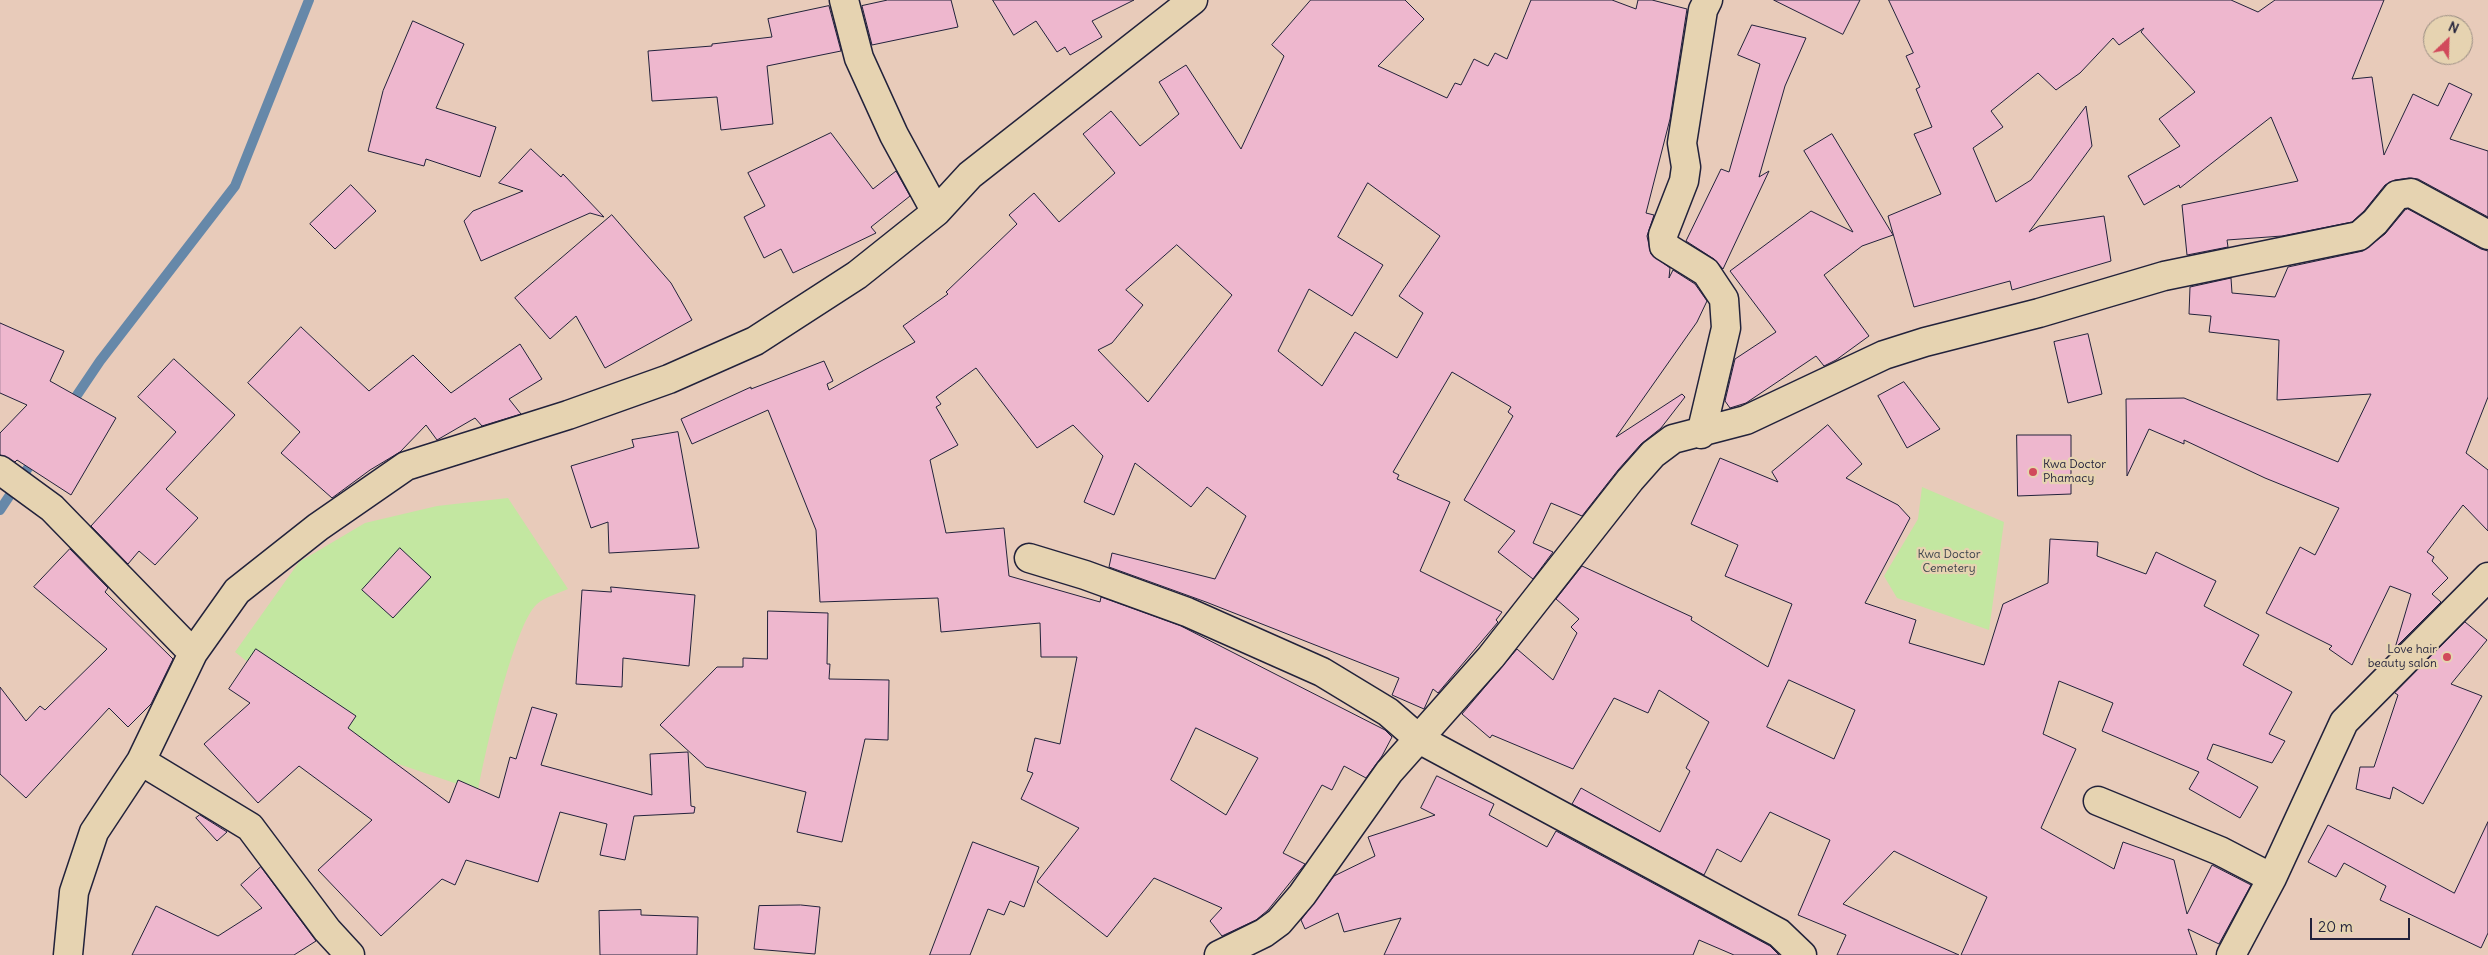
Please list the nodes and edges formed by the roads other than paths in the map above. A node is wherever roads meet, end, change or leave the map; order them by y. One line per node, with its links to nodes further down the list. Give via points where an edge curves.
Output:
1 (844, 0): 4 (street, via 859,58 894,135)
2 (1193, 0): 4 (street, via 970,175)
3 (1708, 0): 6 (street, via 1682,143 1686,167 1684,181 1663,235 1664,246 1706,272 1724,298 1726,328)
4 (936, 212): 10 (street, via 857,275 755,341 668,379 559,418 406,466 318,527 237,591)
5 (2488, 235): 6 (street, via 2411,193 2397,195 2360,236 2164,276 1884,354 1746,420)
6 (1701, 434): 11 (street, via 1673,439 1653,454 1491,657)
7 (0, 470): 10 (street, via 52,508)
8 (1029, 558): 11 (street, via 1187,612 1322,672 1388,712)
9 (2488, 577): 14 (street, via 2344,722)
10 (194, 653): 12 (street)
11 (1419, 738): 17 (street, via 1389,772 1302,895 1279,922); 18 (street, via 1779,934)
12 (141, 761): 15 (street, via 94,832 74,892); 16 (street, via 250,827 327,930)
13 (2098, 800): 14 (street, via 2220,851)
14 (2272, 878): 19 (street)
15 (68, 955)
16 (350, 955)
17 (1219, 955)
18 (1802, 955)
19 (2231, 955)

